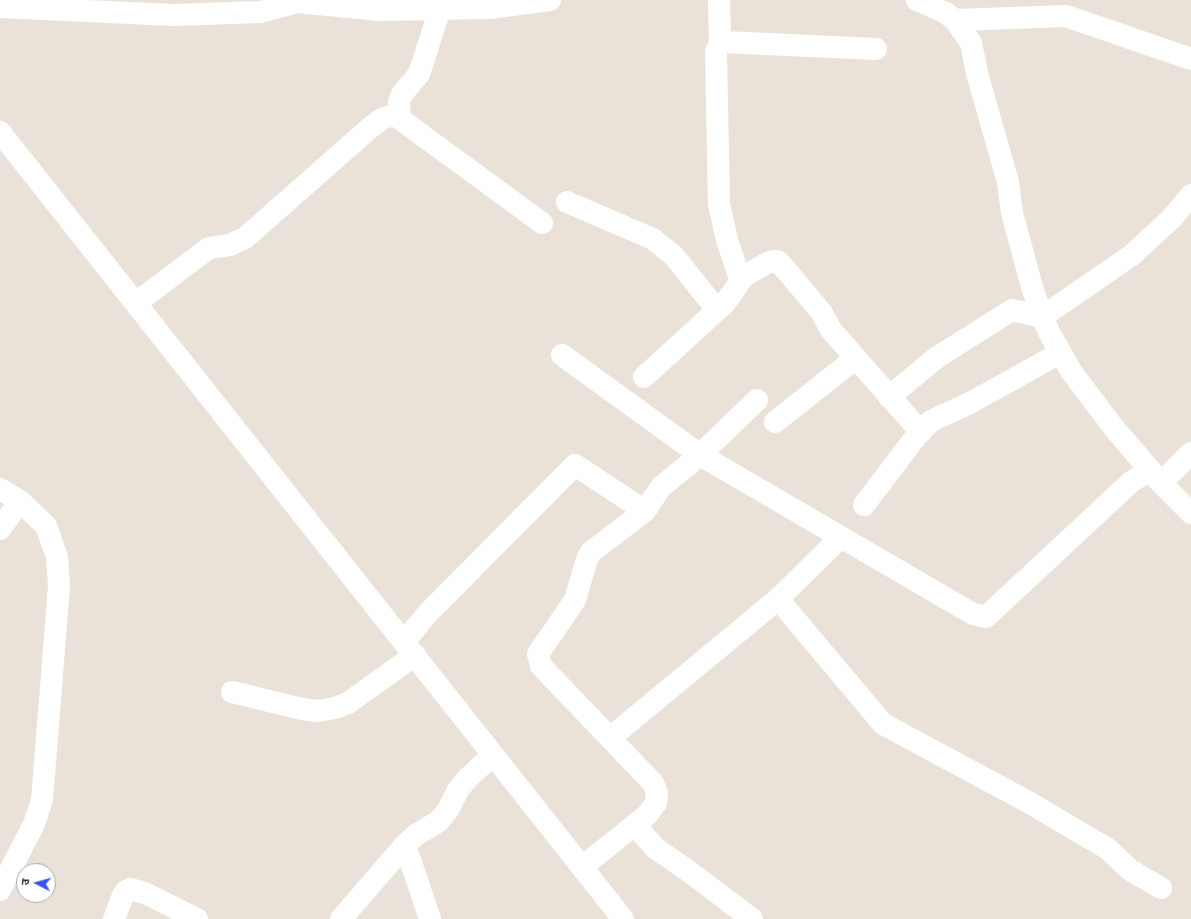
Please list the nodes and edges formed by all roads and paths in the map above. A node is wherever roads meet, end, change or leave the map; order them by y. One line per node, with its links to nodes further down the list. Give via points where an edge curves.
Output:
1 (550, 0): 4 (street)
2 (718, 0): 9 (street)
3 (917, 0): 8 (street, via 946,13)
4 (489, 4): 7 (street)
5 (262, 6): 6 (street, via 173,15); 7 (street, via 298,2 380,10)
6 (0, 7)
7 (440, 9): 12 (street, via 419,74 398,102)
8 (955, 20): 11 (street, via 1066,16); 20 (street, via 971,43 976,73 1008,182 1012,213)
9 (720, 43): 10 (street); 17 (street, via 716,49 719,204 736,269)
10 (876, 49)
11 (1191, 58)
12 (399, 113): 16 (street, via 404,123); 18 (street, via 382,119 371,127 245,238 230,245 209,248)
13 (0, 132): 18 (street)
14 (1191, 195): 20 (street, via 1172,218 1132,255)
15 (567, 202): 19 (street, via 653,239 674,256)
16 (542, 223)
17 (744, 276): 19 (street, via 730,298); 23 (street, via 769,262 780,263)
18 (136, 303): 40 (street)
19 (717, 310): 24 (street)
20 (1042, 317): 21 (street); 25 (street, via 1012,310 936,358)
21 (1060, 352): 28 (street, via 970,403 931,421); 31 (street, via 1071,371)
22 (562, 355): 30 (street)
23 (856, 358): 25 (street); 27 (street)
24 (644, 377)
25 (889, 397): 28 (street)
26 (757, 400): 30 (street)
27 (775, 422)
28 (921, 432): 34 (street)
29 (1191, 453): 31 (street)
30 (700, 455): 35 (street, via 661,487); 38 (street)
31 (1155, 476): 36 (street); 38 (street, via 1131,482 986,617 973,614)
32 (0, 489): 33 (street)
33 (20, 501): 37 (street); 48 (street, via 40,520 50,534 57,557 59,586 42,800 34,824)
34 (864, 505)
35 (645, 511): 40 (street, via 575,465 428,613); 42 (street, via 591,552 575,600 538,654 541,666)
36 (1191, 513)
37 (0, 529)
38 (840, 538): 39 (street)
39 (778, 599): 42 (street); 47 (street, via 883,724 1037,807 1108,849 1130,870)
40 (409, 649): 41 (street, via 348,703 334,708 318,711 302,709); 43 (street)
41 (232, 692)
42 (610, 738): 44 (street, via 652,783 657,793 656,803)
43 (493, 755): 45 (street, via 467,779 439,821); 46 (street)
44 (635, 826): 46 (street); 55 (street, via 655,848)
45 (405, 845): 52 (street); 53 (street)
46 (582, 867): 54 (street)
47 (1161, 888)
48 (0, 890): 49 (street)
49 (0, 906)
50 (114, 919): 51 (street, via 123,895 130,889 140,891)
51 (197, 919)
52 (341, 919)
53 (430, 919)
54 (623, 919)
55 (752, 919)

